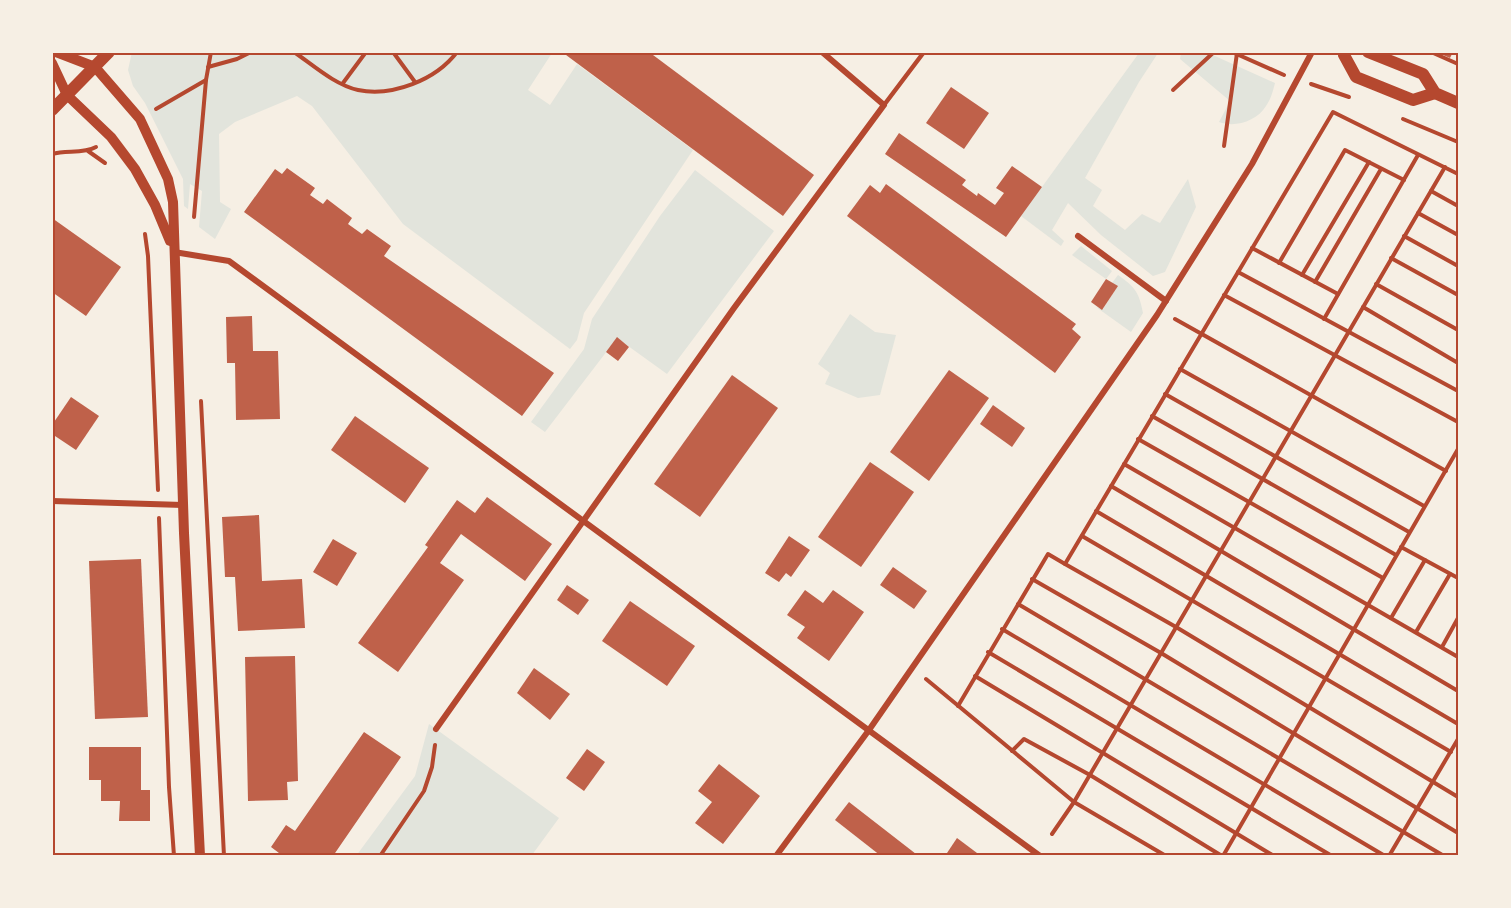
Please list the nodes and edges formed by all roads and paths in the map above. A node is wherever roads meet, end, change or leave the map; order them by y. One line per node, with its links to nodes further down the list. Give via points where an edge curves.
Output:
1 (56, 52): 20 (street)
2 (109, 52): 20 (main road)
3 (251, 52): 19 (path)
4 (294, 52): 24 (path)
5 (366, 52): 24 (path)
6 (393, 52): 23 (path)
7 (457, 52): 23 (path, via 430,76)
8 (822, 52): 30 (street)
9 (924, 52): 30 (lane)
10 (1214, 52): 25 (path)
11 (1312, 52): 22 (street)
12 (1360, 52): 16 (main road)
13 (1368, 52): 26 (main road, via 1423,74)
14 (1431, 52): 18 (path)
15 (1235, 53): 22 (path); 34 (path)
16 (1341, 54): 26 (main road, via 1356,77 1413,100)
17 (52, 63): 27 (street)
18 (1458, 64)
19 (208, 67)
20 (95, 68): 27 (main road); 49 (street, via 140,119 157,152 173,202)
21 (206, 80): 44 (path)
22 (1297, 80): 28 (path); 60 (street, via 1252,164)
23 (415, 82): 24 (path, via 375,91)
24 (343, 84)
25 (1173, 90)
26 (1435, 93): 29 (main road)
27 (67, 95): 31 (main road); 49 (street, via 111,137 135,169 163,221)
28 (1356, 100)
29 (1458, 103)
30 (884, 105): 89 (street)
31 (52, 110)
32 (1397, 117): 33 (path)
33 (1458, 142)
34 (1224, 146)
35 (1418, 155): 37 (path); 40 (path); 48 (path, via 1333,112)
36 (1369, 162): 38 (path); 51 (path, via 1345,150); 54 (path)
37 (1445, 167): 39 (path); 41 (path)
38 (1381, 169): 40 (path); 55 (path)
39 (1458, 174)
40 (1404, 180): 57 (path)
41 (1431, 191): 42 (path); 43 (path)
42 (1458, 206)
43 (1418, 213): 45 (path); 47 (path)
44 (195, 223)
45 (1458, 235)
46 (1078, 236): 60 (street)
47 (1404, 236): 50 (path); 52 (path)
48 (1252, 248): 51 (path); 53 (path)
49 (174, 252): 86 (street); 89 (street, via 229,261)
50 (1391, 258): 56 (path); 59 (path)
51 (1279, 262): 54 (path)
52 (1458, 266)
53 (1238, 272): 58 (path); 63 (path)
54 (1302, 275): 55 (path)
55 (1315, 282): 57 (path)
56 (1376, 284): 61 (path); 64 (path)
57 (1338, 294): 63 (path)
58 (1224, 295): 66 (path); 67 (path)
59 (1458, 295)
60 (1166, 301): 128 (street)
61 (1363, 307): 65 (path); 68 (path)
62 (1175, 319): 66 (path)
63 (1324, 319): 65 (path)
64 (1458, 330)
65 (1348, 332): 67 (path); 70 (path)
66 (1202, 334): 69 (path); 72 (path)
67 (1335, 355): 72 (path); 75 (path)
68 (1458, 363)
69 (1180, 369): 71 (path); 76 (path)
70 (1458, 391)
71 (1165, 394): 74 (path); 79 (path)
72 (1311, 395): 76 (path); 81 (path)
73 (200, 396): 147 (path)
74 (1152, 416): 77 (path); 82 (path)
75 (1458, 422)
76 (1290, 431): 79 (path); 87 (path)
77 (1138, 439): 80 (path); 85 (path)
78 (1458, 449): 81 (path)
79 (1275, 456): 82 (path); 91 (path)
80 (1124, 464): 83 (path); 90 (path)
81 (1446, 471): 87 (path)
82 (1262, 479): 85 (path); 95 (path)
83 (1111, 486): 88 (path); 94 (path)
84 (52, 501): 86 (street)
85 (1249, 502): 90 (path); 100 (path)
86 (183, 505): 146 (street)
87 (1425, 506): 91 (path)
88 (1096, 511): 92 (path); 99 (path)
89 (582, 521): 127 (street); 128 (street)
90 (1234, 527): 94 (path); 105 (path)
91 (1409, 532): 93 (path)
92 (1082, 536): 97 (path); 103 (path)
93 (1401, 547): 95 (path); 96 (path)
94 (1220, 550): 99 (path); 110 (path)
95 (1396, 555): 100 (path)
96 (1425, 560): 98 (path); 106 (path)
97 (1065, 564): 102 (path, via 1048,554); 108 (path)
98 (1450, 574): 101 (path); 111 (path)
99 (1206, 576): 103 (path); 115 (path)
100 (1383, 578): 105 (path)
101 (1458, 578)
102 (1032, 579): 104 (path); 114 (path)
103 (1191, 600): 108 (path); 119 (path)
104 (1018, 604): 109 (path); 120 (path)
105 (1368, 605): 106 (path); 110 (path)
106 (1391, 618): 111 (path)
107 (1458, 618): 112 (path)
108 (1176, 627): 114 (path); 124 (path)
109 (1002, 629): 113 (path); 122 (path)
110 (1354, 629): 115 (path); 121 (path)
111 (1416, 632): 112 (path)
112 (1442, 647): 116 (path)
113 (988, 652): 117 (path); 126 (path)
114 (1161, 653): 120 (path); 129 (path)
115 (1340, 655): 119 (path); 125 (path)
116 (1458, 657)
117 (975, 676): 123 (path); 133 (path)
118 (926, 679): 123 (path)
119 (1327, 679): 124 (path); 132 (path)
120 (1145, 680): 122 (path); 134 (path)
121 (1458, 691)
122 (1131, 705): 126 (path); 137 (path)
123 (958, 706): 131 (path)
124 (1310, 707): 129 (path); 136 (path)
125 (1458, 724)
126 (1117, 728): 133 (path); 140 (path)
127 (436, 729): 148 (path, via 432,767 424,791)
128 (869, 730): 149 (street); 150 (street)
129 (1294, 734): 134 (path); 141 (path)
130 (1458, 739): 132 (path)
131 (1012, 752): 135 (path, via 1024,739); 139 (path)
132 (1451, 752): 136 (path)
133 (1102, 753): 135 (path); 143 (path)
134 (1280, 759): 137 (path); 142 (path)
135 (1090, 775): 139 (path); 152 (path)
136 (1433, 782): 138 (path); 141 (path)
137 (1265, 784): 140 (path); 155 (path)
138 (1458, 797)
139 (1074, 802): 145 (path); 151 (path)
140 (1251, 808): 143 (path); 154 (path)
141 (1417, 808): 142 (path); 144 (path)
142 (1403, 831): 155 (path); 156 (path)
143 (1236, 833): 152 (path); 153 (path)
144 (1458, 833)
145 (1052, 834)
146 (200, 855)
147 (224, 855)
148 (380, 855)
149 (776, 855)
150 (1040, 855)
151 (1166, 855)
152 (1222, 855)
153 (1275, 855)
154 (1332, 855)
155 (1387, 855)
156 (1444, 855)

